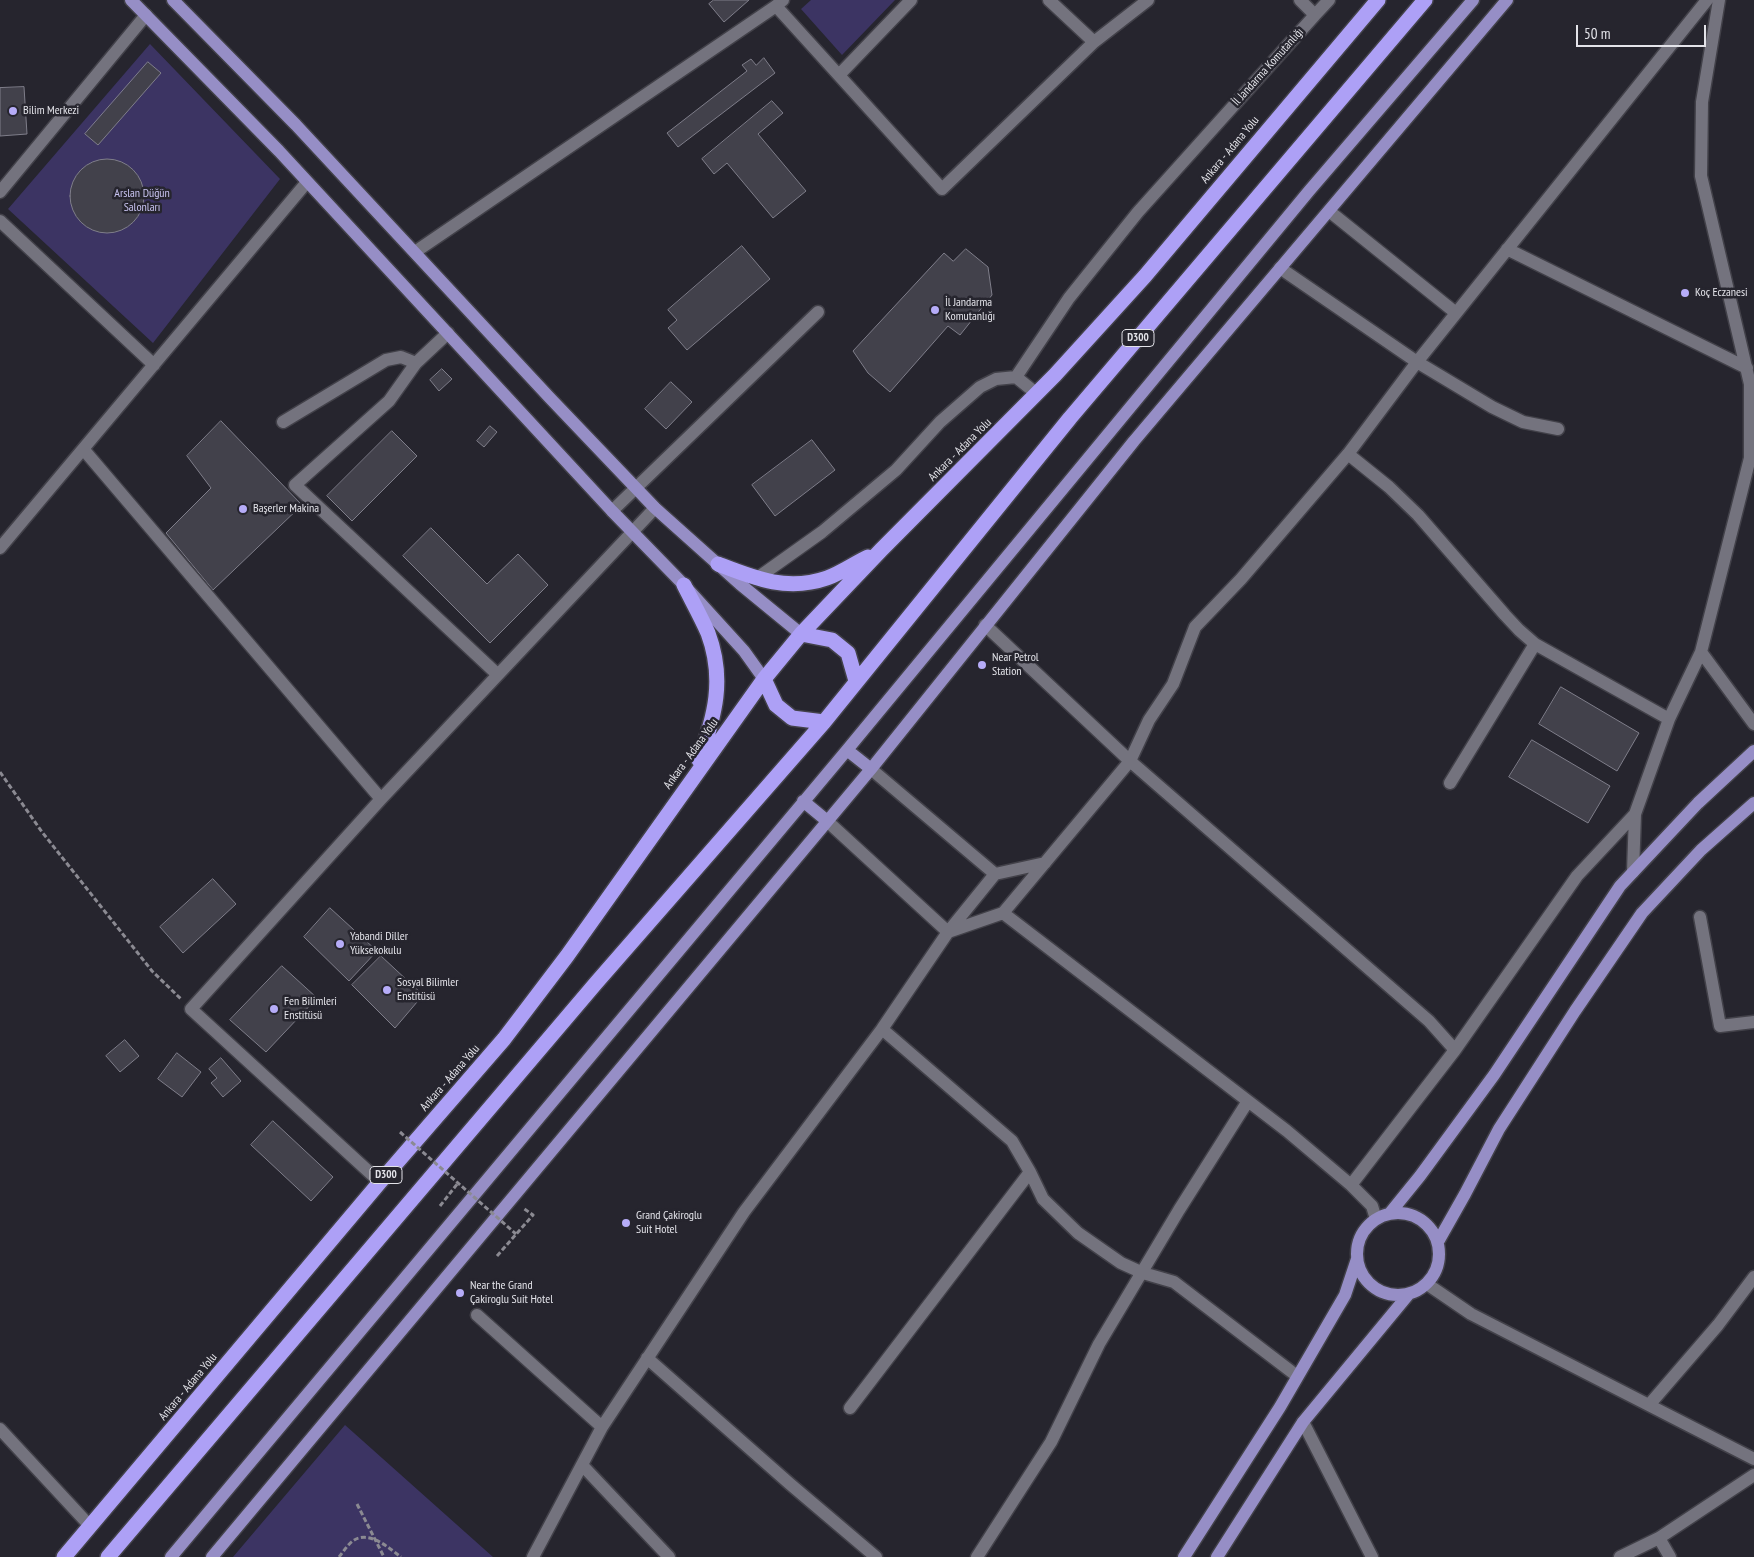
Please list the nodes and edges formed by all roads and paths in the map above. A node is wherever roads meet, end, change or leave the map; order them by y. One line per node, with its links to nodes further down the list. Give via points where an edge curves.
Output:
1 (131, 0): 15 (main road)
2 (173, 0): 24 (main road)
3 (911, 0): 18 (street)
4 (1049, 0): 17 (street)
5 (1148, 0): 17 (street)
6 (1300, 0): 16 (street)
7 (1329, 0): 16 (street, İl Jandarma Komutanlığı)
8 (1378, 0): 35 (highway, Ankara - Adana Yolu / D300, via 1145,276)
9 (1425, 0): 56 (highway, D300, via 1070,418)
10 (1473, 0): 60 (main road, via 1309,191)
11 (1507, 0): 21 (main road)
12 (1706, 0): 23 (street)
13 (1719, 0): 32 (street, via 1702,102 1701,176)
14 (779, 3): 18 (street); 24 (street)
15 (146, 15): 19 (main road); 20 (street)
16 (1315, 15): 33 (street, İl Jandarma Komutanlığı, via 1138,212 1068,298)
17 (1094, 42): 18 (street, via 942,189)
18 (839, 75)
19 (307, 182): 28 (main road); 31 (street)
20 (0, 192)
21 (1329, 212): 25 (main road); 27 (street)
22 (0, 221): 31 (street)
23 (1507, 249): 27 (street); 32 (street)
24 (415, 252): 41 (main road)
25 (1280, 268): 29 (street); 50 (main road)
26 (818, 312): 41 (street)
27 (1456, 313): 29 (street)
28 (448, 333): 30 (street); 43 (main road)
29 (1417, 362): 37 (street, via 1508,416); 39 (street)
30 (416, 363): 36 (street, via 401,357 386,360); 54 (street, via 389,401 295,485)
31 (154, 365): 38 (street)
32 (1747, 368): 34 (street)
33 (1016, 377): 35 (street); 48 (street, via 996,379 980,387 940,422 896,470 822,532)
34 (1752, 384): 40 (street)
35 (1037, 394): 46 (highway, Ankara - Adana Yolu / D300)
36 (282, 422)
37 (1558, 429)
38 (84, 450): 45 (street); 67 (street)
39 (1348, 454): 52 (street, via 1418,514 1510,620); 62 (street, via 1195,627 1173,684 1148,720)
40 (1752, 459): 53 (street)
41 (635, 487): 42 (main road); 43 (street)
42 (655, 508): 44 (street); 47 (main road)
43 (612, 511): 44 (main road)
44 (632, 531): 49 (main road); 54 (street)
45 (0, 548)
46 (881, 550): 48 (highway, via 827,578 779,584); 51 (highway, Ankara - Adana Yolu / D300)
47 (718, 564): 48 (highway); 51 (main road)
48 (756, 579)
49 (684, 585): 55 (main road); 65 (highway, via 707,633 716,673 714,714)
50 (985, 625): 62 (street); 63 (main road)
51 (801, 634): 55 (highway, Ankara - Adana Yolu / D300); 56 (highway, via 832,640 848,653)
52 (1535, 644): 57 (street); 66 (street)
53 (1701, 652): 57 (street); 59 (street)
54 (497, 674): 67 (street)
55 (764, 679): 58 (highway, via 776,706 792,718); 65 (highway, Ankara - Adana Yolu / D300)
56 (856, 681): 58 (highway, D300)
57 (1669, 719): 70 (street)
58 (824, 722): 116 (highway, D300, via 690,873)
59 (1754, 724)
60 (847, 750): 63 (main road); 68 (main road)
61 (1754, 751): 73 (main road, via 1698,803)
62 (1130, 762): 72 (street); 81 (street, via 1429,1021)
63 (871, 769): 71 (main road); 74 (street)
64 (0, 772): 78 (path, via 42,832 152,971)
65 (691, 780): 85 (highway, Ankara - Adana Yolu / D300, via 504,1039)
66 (1450, 783)
67 (381, 799): 78 (street)
68 (804, 801): 71 (main road); 117 (main road)
69 (1754, 803): 93 (main road, via 1701,850 1642,913 1499,1129)
70 (1635, 814): 73 (street); 81 (street, via 1577,876)
71 (826, 820): 77 (street); 118 (main road)
72 (1045, 863): 74 (street); 75 (street)
73 (1633, 872): 89 (main road, via 1620,886 1494,1075)
74 (996, 874): 77 (street)
75 (1003, 913): 77 (street); 82 (street)
76 (1700, 917): 79 (street, via 1720,1026)
77 (948, 932): 80 (street)
78 (191, 1008): 85 (street)
79 (1754, 1022)
80 (882, 1029): 84 (street, via 1012,1141); 101 (street, via 744,1212)
81 (1455, 1050): 87 (street)
82 (1248, 1100): 87 (street); 96 (street)
83 (400, 1132): 86 (path, bridge)
84 (1030, 1172): 96 (street, via 1043,1199 1078,1233 1121,1264); 104 (street)
85 (380, 1182): 112 (highway, Ankara - Adana Yolu / D300)
86 (458, 1183): 88 (path); 92 (path, bridge)
87 (1351, 1185): 91 (street, via 1372,1206)
88 (440, 1206)
89 (1390, 1213): 91 (main road); 93 (main road, via 1415,1215 1427,1223)
90 (533, 1215): 92 (path)
91 (1376, 1219): 95 (main road, via 1363,1231)
92 (516, 1234): 94 (path)
93 (1439, 1240): 98 (main road, via 1440,1263)
94 (497, 1256)
95 (1357, 1259): 99 (main road, via 1365,1278 1378,1290); 102 (main road, via 1345,1295)
96 (1143, 1273): 102 (street, via 1174,1282); 125 (street, via 1099,1344 1051,1442)
97 (1754, 1277): 103 (street, via 1718,1325)
98 (1427, 1284): 99 (main road); 103 (street, via 1471,1314)
99 (1408, 1295): 105 (main road)
100 (476, 1315): 106 (street)
101 (647, 1358): 106 (street); 124 (street)
102 (1297, 1376): 126 (main road)
103 (1648, 1405): 108 (street)
104 (850, 1408)
105 (1303, 1422): 127 (main road); 128 (street)
106 (602, 1427): 109 (street)
107 (0, 1429): 112 (street)
108 (1754, 1459)
109 (582, 1465): 122 (street); 123 (street)
110 (1754, 1475): 113 (street)
111 (357, 1504): 114 (path)
112 (90, 1526): 115 (highway, Ankara - Adana Yolu / D300)
113 (1659, 1538): 129 (street); 130 (street)
114 (375, 1539): 119 (path, via 359,1538); 120 (path); 121 (path)
115 (64, 1557)
116 (108, 1557)
117 (170, 1557)
118 (212, 1557)
119 (339, 1557)
120 (384, 1557)
121 (401, 1557)
122 (533, 1557)
123 (670, 1557)
124 (876, 1557)
125 (977, 1557)
126 (1184, 1557)
127 (1217, 1557)
128 (1372, 1557)
129 (1620, 1557)
130 (1670, 1557)

